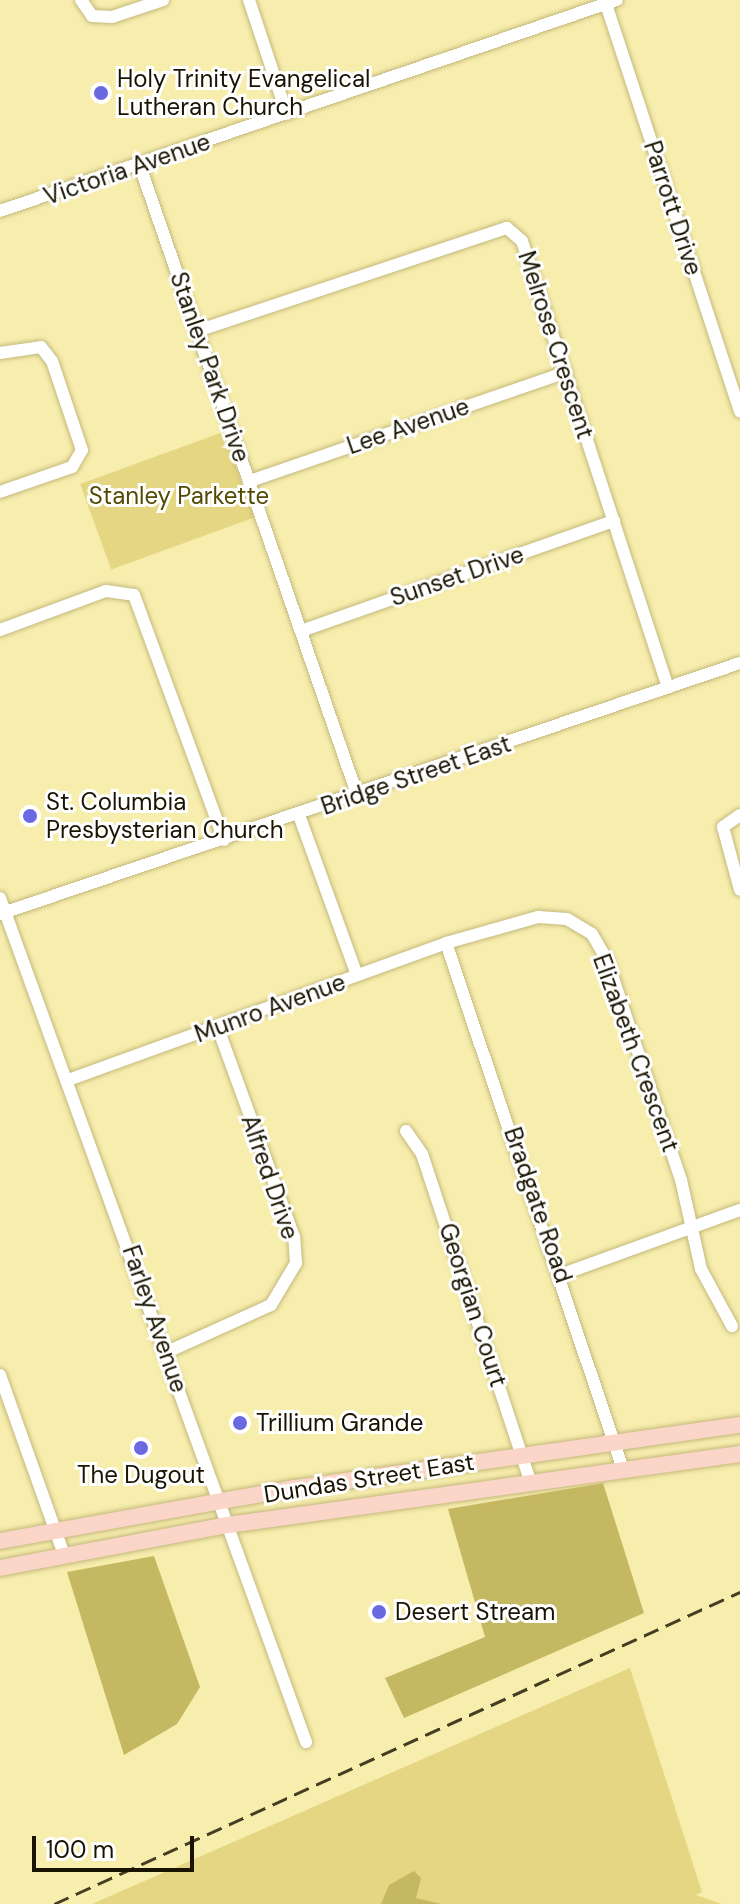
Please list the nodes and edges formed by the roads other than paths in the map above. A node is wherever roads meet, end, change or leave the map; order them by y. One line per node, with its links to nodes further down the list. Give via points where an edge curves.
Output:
1 (81, 0): 2 (street, via 92,16 112,17)
2 (163, 0)
3 (249, 0): 5 (street)
4 (611, 2): 5 (street, Victoria Avenue); 11 (street, Parrott Drive)
5 (287, 114): 6 (street, Victoria Avenue)
6 (140, 166): 7 (street, Victoria Avenue); 8 (street, Stanley Park Drive)
7 (0, 211)
8 (197, 331): 10 (street, Melrose Crescent, via 507,228 522,241); 12 (street, Stanley Park Drive)
9 (0, 353): 13 (street, via 41,347 52,361 82,450 72,467)
10 (566, 372): 12 (street, Lee Avenue); 14 (street, Melrose Crescent)
11 (740, 412)
12 (250, 481): 16 (street, Stanley Park Drive)
13 (0, 492)
14 (614, 521): 16 (street, Sunset Drive); 18 (street, Melrose Crescent)
15 (0, 630): 22 (street, via 106,591 134,595)
16 (301, 631): 19 (street, Stanley Park Drive)
17 (740, 663): 18 (street, Bridge Street East)
18 (668, 687): 19 (street, Bridge Street East)
19 (357, 794): 20 (street, Bridge Street East)
20 (299, 815): 22 (street, Bridge Street East); 27 (street, Munro Avenue)
21 (740, 815): 23 (street, via 723,827)
22 (224, 840): 25 (street, Bridge Street East)
23 (740, 890)
24 (0, 898): 25 (street, Farley Avenue)
25 (3, 913): 29 (street, Farley Avenue)
26 (446, 943): 27 (street, Elizabeth Crescent); 32 (street, Elizabeth Crescent, via 538,917 567,919 592,934 619,992); 33 (street, Bradgate Road)
27 (357, 975): 28 (street, Munro Avenue)
28 (218, 1028): 29 (street, Munro Avenue); 35 (street, Alfred Drive, via 294,1237 296,1263 271,1305)
29 (68, 1080): 35 (street, Farley Avenue)
30 (406, 1131): 40 (street, Georgian Court, via 422,1154)
31 (740, 1210): 32 (street)
32 (691, 1227): 33 (street); 34 (street, Elizabeth Crescent, via 710,1294)
33 (563, 1274): 38 (street, Bradgate Road)
34 (732, 1326)
35 (167, 1352): 44 (street, Farley Avenue)
36 (0, 1375): 47 (street)
37 (740, 1425): 38 (main road, Dundas Street East)
38 (619, 1442): 40 (main road, Dundas Street East); 41 (street, Bradgate Road)
39 (740, 1454): 41 (main road, Dundas Street East)
40 (523, 1455): 42 (street, Georgian Court); 43 (main road, Dundas Street East)
41 (623, 1469): 42 (main road, Dundas Street East)
42 (531, 1483): 45 (main road, Dundas Street East)
43 (296, 1488): 44 (main road, Dundas Street East); 45 (main road)
44 (219, 1500): 46 (street, Farley Avenue); 47 (main road, Dundas Street East)
45 (300, 1514): 46 (main road, Dundas Street East)
46 (228, 1525): 49 (main road, Dundas Street East); 51 (street, Farley Avenue)
47 (55, 1529): 48 (main road, Dundas Street East); 49 (street)
48 (0, 1541)
49 (64, 1555): 50 (main road, Dundas Street East)
50 (0, 1568)
51 (306, 1742)

